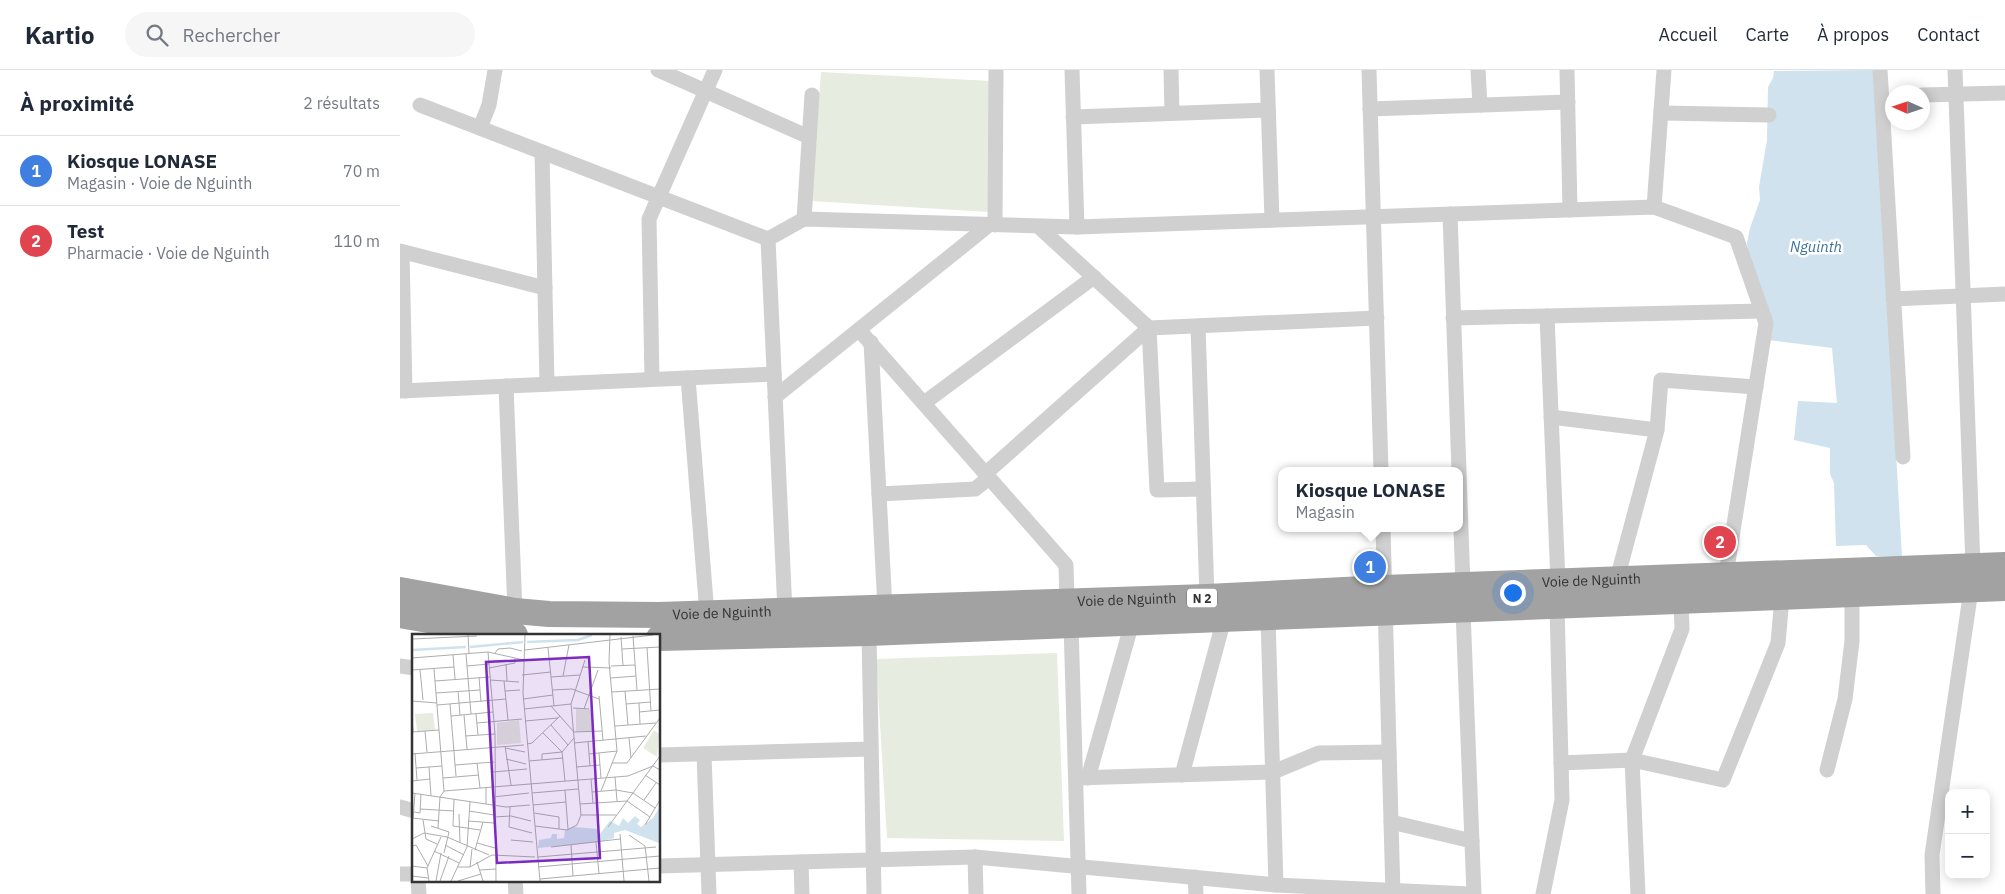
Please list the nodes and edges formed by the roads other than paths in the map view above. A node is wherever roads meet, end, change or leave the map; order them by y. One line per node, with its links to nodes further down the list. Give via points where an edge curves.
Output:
1 (496, 70): 29 (street, via 489,105)
2 (658, 70): 15 (street)
3 (715, 70): 15 (street)
4 (996, 70): 40 (street)
5 (1072, 70): 28 (street)
6 (1171, 70): 25 (street)
7 (1267, 70): 24 (street)
8 (1369, 70): 23 (street)
9 (1478, 70): 22 (street)
10 (1567, 70): 20 (street)
11 (1664, 70): 26 (street)
12 (1880, 70): 14 (street)
13 (1955, 70): 18 (street)
14 (1885, 88)
15 (706, 91): 31 (street); 33 (street)
16 (2005, 93): 18 (street)
17 (812, 94): 31 (street)
18 (1956, 94): 19 (street); 48 (street)
19 (1930, 95)
20 (1568, 102): 22 (street); 35 (street)
21 (420, 105): 29 (street)
22 (1480, 105): 23 (street)
23 (1370, 109): 37 (street)
24 (1268, 110): 25 (street); 39 (street)
25 (1172, 113): 28 (street)
26 (1661, 113): 27 (street); 34 (street)
27 (1770, 115)
28 (1073, 116): 42 (street)
29 (480, 128): 32 (street)
30 (1888, 130): 49 (street)
31 (809, 137): 38 (street)
32 (542, 152): 33 (street); 46 (street)
33 (659, 197): 43 (street); 60 (street, via 649,219)
34 (1654, 207): 35 (street); 50 (street, via 1736,237)
35 (1570, 210): 36 (street)
36 (1450, 214): 37 (street); 53 (street)
37 (1374, 217): 39 (street); 52 (street)
38 (804, 219): 40 (street); 43 (street)
39 (1272, 220): 42 (street)
40 (992, 225): 41 (street); 56 (street)
41 (1039, 226): 42 (street); 45 (street)
42 (1077, 228)
43 (768, 239): 58 (street)
44 (401, 252): 46 (street); 64 (street)
45 (1094, 277): 55 (street); 66 (street)
46 (545, 288): 61 (street)
47 (2005, 294): 48 (street)
48 (1962, 296): 49 (street); 79 (street)
49 (1893, 299): 69 (street)
50 (1762, 311): 51 (street); 63 (street, via 1766,323)
51 (1547, 316): 53 (street); 67 (street)
52 (1377, 318): 54 (street); 70 (street)
53 (1453, 318): 71 (street)
54 (1198, 326): 55 (street); 73 (street)
55 (1149, 328): 72 (street); 73 (street, via 1157,490)
56 (859, 330): 57 (street); 65 (street)
57 (871, 342): 66 (street); 74 (street)
58 (774, 374): 59 (street); 65 (street)
59 (688, 378): 60 (street); 93 (street)
60 (652, 379): 61 (street)
61 (547, 384): 62 (street)
62 (506, 386): 64 (street); 99 (street)
63 (1756, 386): 68 (street, via 1662,380); 78 (street)
64 (403, 391)
65 (775, 397): 91 (street)
66 (924, 403): 72 (street)
67 (1551, 417): 68 (street); 83 (street)
68 (1657, 430): 80 (street)
69 (1903, 458)
70 (1381, 467)
71 (1458, 467)
72 (987, 476): 74 (street, via 975,489); 94 (street, via 1066,565)
73 (1203, 489): 85 (street)
74 (879, 494): 90 (street)
75 (1383, 532): 88 (street)
76 (1461, 532): 86 (street)
77 (2005, 565): 79 (highway, Voie de Nguinth / N 2)
78 (1726, 576): 79 (highway, Voie de Nguinth / N 2); 80 (highway, Voie de Nguinth / N 2)
79 (1972, 578): 81 (highway, Voie de Nguinth / N 2); 84 (highway, Voie de Nguinth / N 2); 133 (street, via 1932,855)
80 (1617, 579): 83 (highway, Voie de Nguinth / N 2)
81 (2005, 588)
82 (400, 590): 92 (highway, Voie de Nguinth / N 2)
83 (1557, 594): 86 (highway, Voie de Nguinth / N 2); 89 (highway, Voie de Nguinth / N 2); 107 (street)
84 (1852, 595): 87 (highway, Voie de Nguinth / N 2); 108 (street, via 1852,641 1845,699)
85 (1207, 598): 88 (highway, Voie de Nguinth / N 2); 94 (highway, Voie de Nguinth / N 2)
86 (1463, 598): 88 (highway, Voie de Nguinth / N 2); 113 (street)
87 (1782, 598): 89 (highway, Voie de Nguinth / N 2); 106 (street, via 1778,643 1723,780)
88 (1385, 601): 96 (highway, Voie de Nguinth / N 2); 103 (street)
89 (1681, 602): 106 (street, via 1682,629)
90 (885, 608): 91 (highway, Voie de Nguinth / N 2); 94 (highway, Voie de Nguinth / N 2)
91 (785, 612): 93 (highway, Voie de Nguinth / N 2)
92 (460, 614): 95 (highway, Voie de Nguinth / N 2); 99 (highway, Voie de Nguinth / N 2)
93 (706, 614): 99 (highway, Voie de Nguinth / N 2, via 601,615)
94 (1069, 614): 98 (highway, Voie de Nguinth / N 2); 100 (highway, Voie de Nguinth / N 2); 111 (street)
95 (400, 615)
96 (1268, 618): 97 (highway, Voie de Nguinth / N 2); 109 (street)
97 (1224, 620): 98 (highway, Voie de Nguinth / N 2); 110 (street)
98 (1132, 623): 111 (street)
99 (503, 629)
100 (868, 633): 101 (highway, Voie de Nguinth / N 2); 102 (street)
101 (660, 638)
102 (871, 749): 104 (street); 115 (street)
103 (1389, 752): 109 (street, via 1319,754); 112 (street)
104 (704, 754): 105 (street); 117 (street)
105 (660, 755)
106 (1632, 760): 107 (street); 132 (street)
107 (1561, 763): 131 (street, via 1562,800)
108 (1827, 770)
109 (1273, 772): 110 (street); 121 (street)
110 (1182, 775): 111 (street)
111 (1082, 778): 119 (street)
112 (1391, 822): 113 (street); 122 (street)
113 (1472, 842): 130 (street)
114 (974, 857): 115 (street); 119 (street); 126 (street)
115 (873, 860): 116 (street); 125 (street)
116 (801, 862): 117 (street); 124 (street)
117 (708, 865): 118 (street); 123 (street)
118 (660, 866)
119 (1078, 866): 120 (street); 127 (street)
120 (1195, 878): 121 (street); 128 (street)
121 (1276, 885): 122 (street)
122 (1393, 892): 129 (street)
123 (709, 894)
124 (802, 894)
125 (874, 894)
126 (976, 894)
127 (1079, 894)
128 (1196, 894)
129 (1470, 894)
130 (1474, 894)
131 (1543, 894)
132 (1638, 894)
133 (1933, 894)

